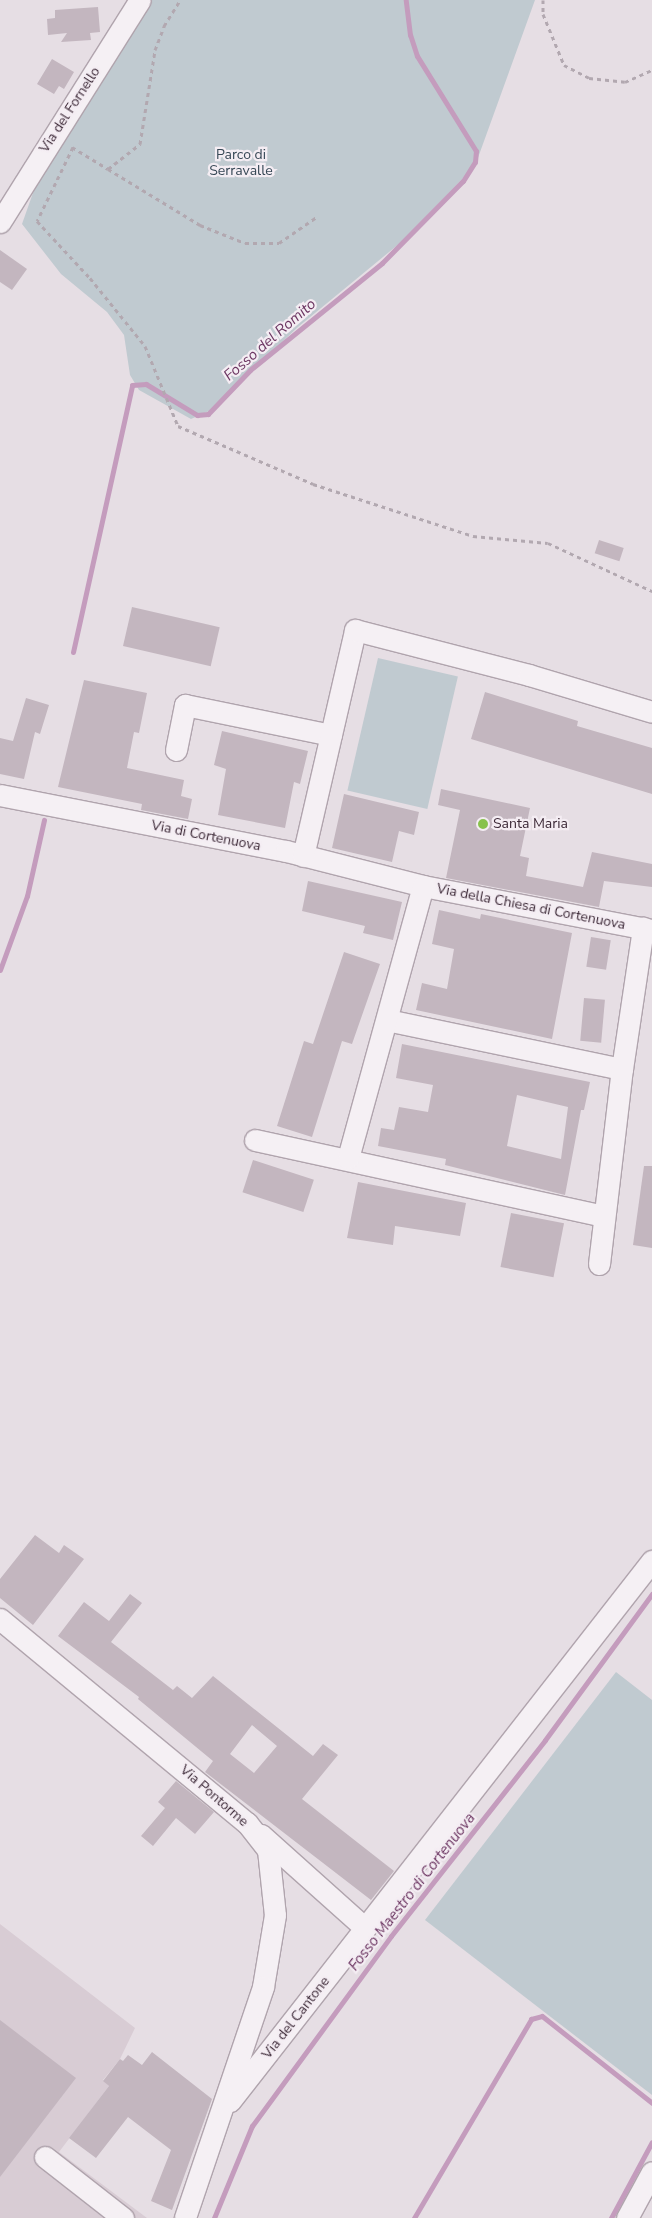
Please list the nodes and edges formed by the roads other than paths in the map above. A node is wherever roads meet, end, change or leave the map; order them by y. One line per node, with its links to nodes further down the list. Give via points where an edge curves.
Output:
1 (140, 0): 2 (street, Via del Fornello)
2 (0, 222)
3 (652, 712): 4 (street, via 529,675 355,630)
4 (331, 735): 5 (street, via 185,705); 7 (street)
5 (176, 750)
6 (0, 796): 7 (street, Via di Cortenuova)
7 (303, 856): 8 (street, Via di Cortenuova)
8 (417, 884): 9 (street, Via della Chiesa di Cortenuova); 10 (street)
9 (648, 929): 11 (street)
10 (387, 1020): 11 (street); 13 (street)
11 (622, 1069): 14 (street)
12 (255, 1140): 13 (street)
13 (348, 1158): 14 (street)
14 (604, 1216): 15 (street)
15 (600, 1264)
16 (652, 1561): 19 (street, Via del Cantone)
17 (0, 1618): 18 (street, Via Pontorme)
18 (247, 1822): 19 (street); 20 (street, Via Pontorme, via 268,1850 275,1915 263,1987)
19 (365, 1928): 20 (street, Via del Cantone)
20 (220, 2113): 24 (street, Via Pontorme)
21 (45, 2157): 23 (street)
22 (652, 2172): 25 (street)
23 (123, 2218)
24 (185, 2218)
25 (627, 2218)

